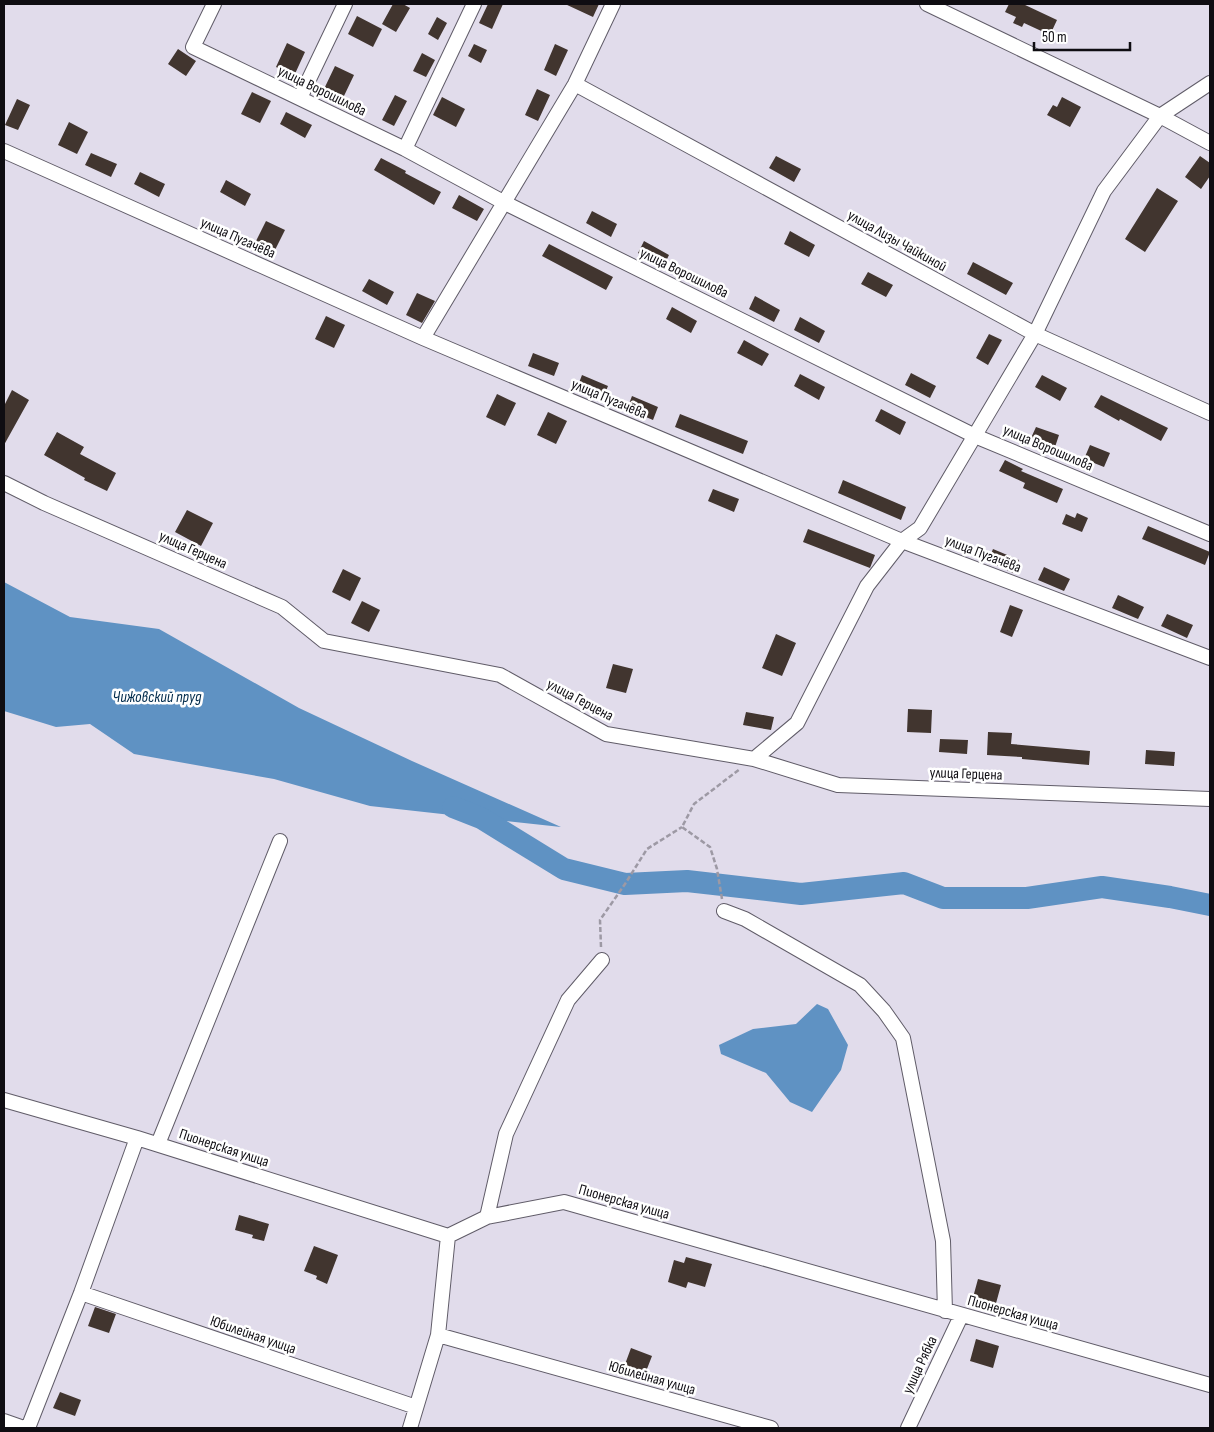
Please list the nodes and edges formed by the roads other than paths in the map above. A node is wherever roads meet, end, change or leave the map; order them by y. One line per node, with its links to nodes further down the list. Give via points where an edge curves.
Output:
1 (214, 4): 8 (street, улица Ворошилова, via 193,47)
2 (345, 4): 8 (street)
3 (474, 4): 11 (street)
4 (613, 4): 7 (street)
5 (927, 4): 9 (street)
6 (1210, 83): 9 (street)
7 (575, 84): 13 (street); 14 (street, улица Лизы Чайкиной)
8 (300, 98): 11 (street, улица Ворошилова)
9 (1160, 116): 10 (street); 14 (street, via 1104,191)
10 (1210, 143)
11 (405, 149): 13 (street, улица Ворошилова)
12 (4, 151): 15 (street, улица Пугачёва)
13 (504, 203): 15 (street); 17 (street, улица Ворошилова)
14 (1035, 334): 16 (street, улица Лизы Чайкиной); 17 (street)
15 (423, 338): 20 (street, улица Пугачёва)
16 (1210, 414)
17 (975, 436): 19 (street, улица Ворошилова); 20 (street, via 920,528)
18 (4, 483): 22 (street, улица Герцена, via 282,607 324,642 500,675 606,734)
19 (1210, 534)
20 (902, 541): 21 (street, улица Пугачёва); 22 (street, via 867,586 797,723)
21 (1210, 658)
22 (754, 759): 23 (street, улица Герцена, via 838,785)
23 (1210, 799)
24 (280, 840): 29 (street)
25 (724, 910): 33 (street, via 860,985 903,1038 943,1241)
26 (602, 960): 30 (street, via 568,1000 506,1134)
27 (4, 1100): 28 (street, Пионерская улица)
28 (137, 1138): 29 (street, Пионерская улица); 32 (street)
29 (158, 1144): 31 (street, Пионерская улица)
30 (486, 1217): 31 (street, Пионерская улица); 33 (street, Пионерская улица, via 564,1202)
31 (448, 1236): 35 (street)
32 (81, 1293): 37 (street, Юбилейная улица); 39 (street)
33 (945, 1311): 34 (street, Пионерская улица)
34 (961, 1316): 36 (street, Пионерская улица); 42 (street, улица Рябка)
35 (438, 1335): 37 (street); 41 (street, Юбилейная улица)
36 (1210, 1385)
37 (416, 1407): 40 (street)
38 (4, 1421): 39 (street)
39 (26, 1428)
40 (410, 1428)
41 (771, 1428)
42 (908, 1428)

